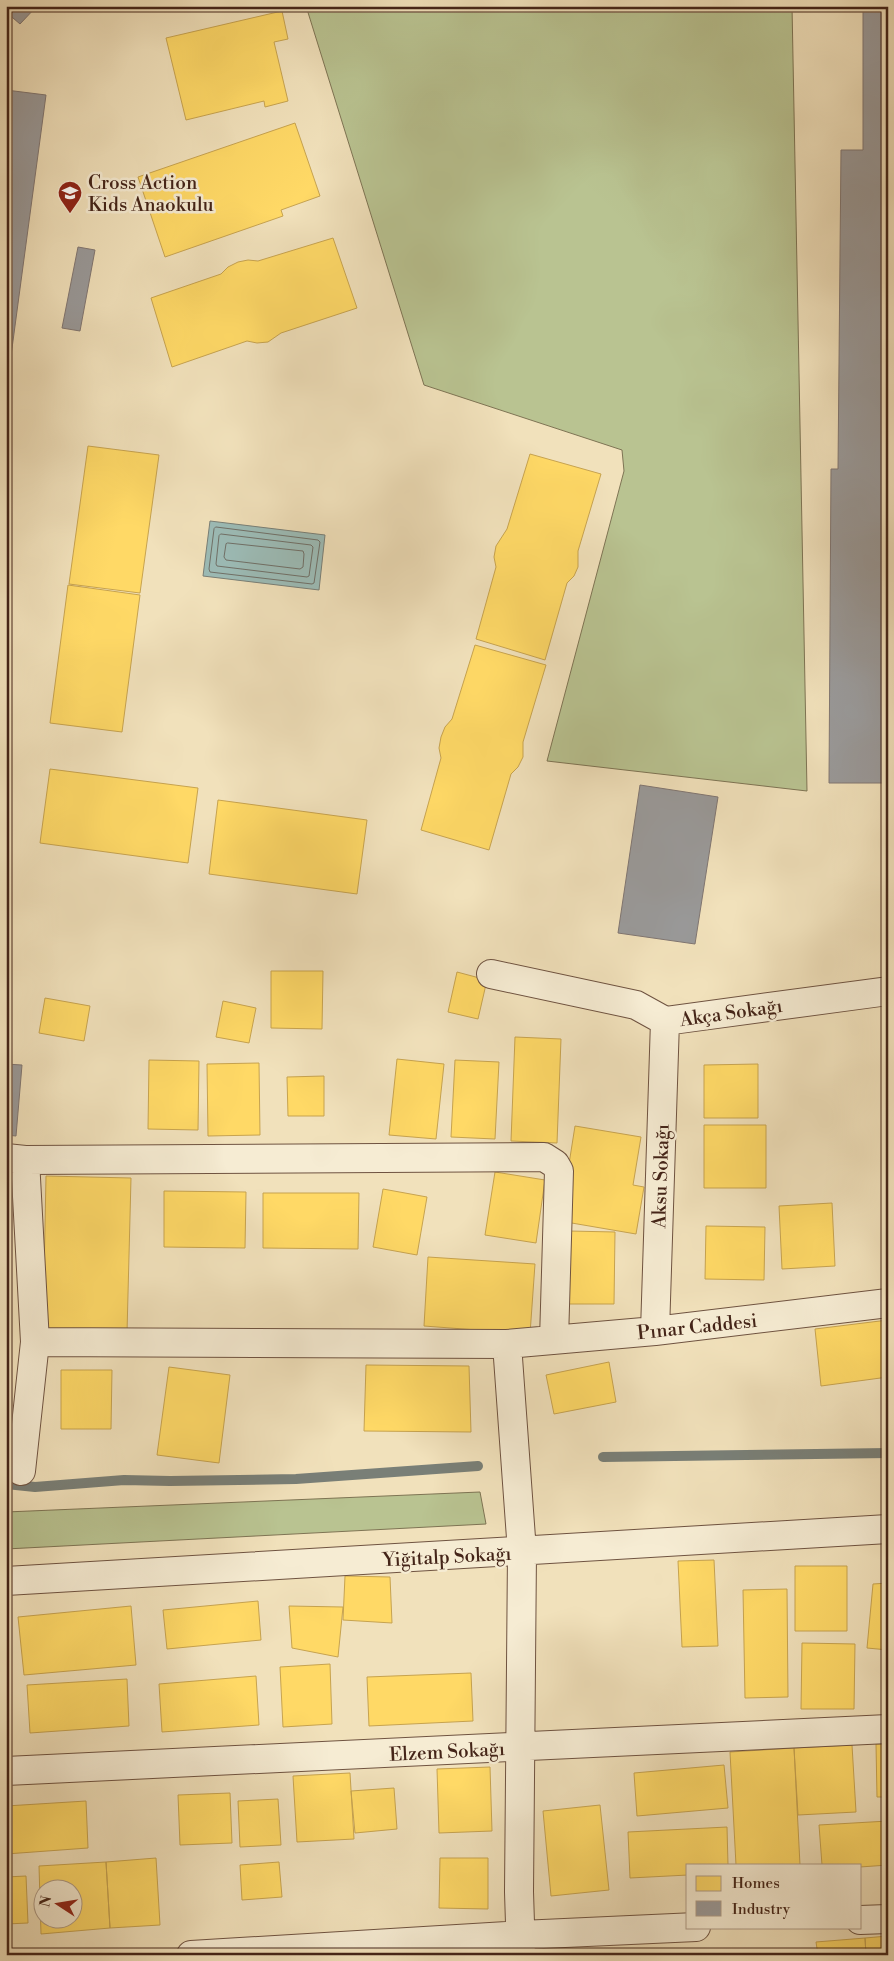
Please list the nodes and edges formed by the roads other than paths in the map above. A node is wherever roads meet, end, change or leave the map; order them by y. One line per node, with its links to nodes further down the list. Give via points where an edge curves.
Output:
1 (491, 974): 3 (street, Akça Sokağı, via 636,1005)
2 (888, 991): 3 (street, Akça Sokağı)
3 (665, 1021): 6 (street, Aksu Sokağı)
4 (16, 1159): 7 (street, via 544,1157 559,1171); 8 (street)
5 (888, 1303): 6 (street, Pınar Caddesi)
6 (655, 1331): 7 (street, Pınar Caddesi)
7 (554, 1340): 9 (street, Pınar Caddesi)
8 (35, 1342): 9 (street, Pınar Caddesi); 10 (street)
9 (506, 1344): 12 (street)
10 (21, 1471)
11 (888, 1529): 12 (street, Yiğitalp Sokağı)
12 (522, 1552): 13 (street, Yiğitalp Sokağı); 15 (street)
13 (6, 1581)
14 (888, 1729): 15 (street, Elzem Sokağı)
15 (520, 1747): 16 (street, Elzem Sokağı); 20 (street)
16 (6, 1771)
17 (888, 1919): 18 (street)
18 (862, 1920)
19 (686, 1928): 20 (street)
20 (521, 1945): 21 (street)
21 (191, 1955)

